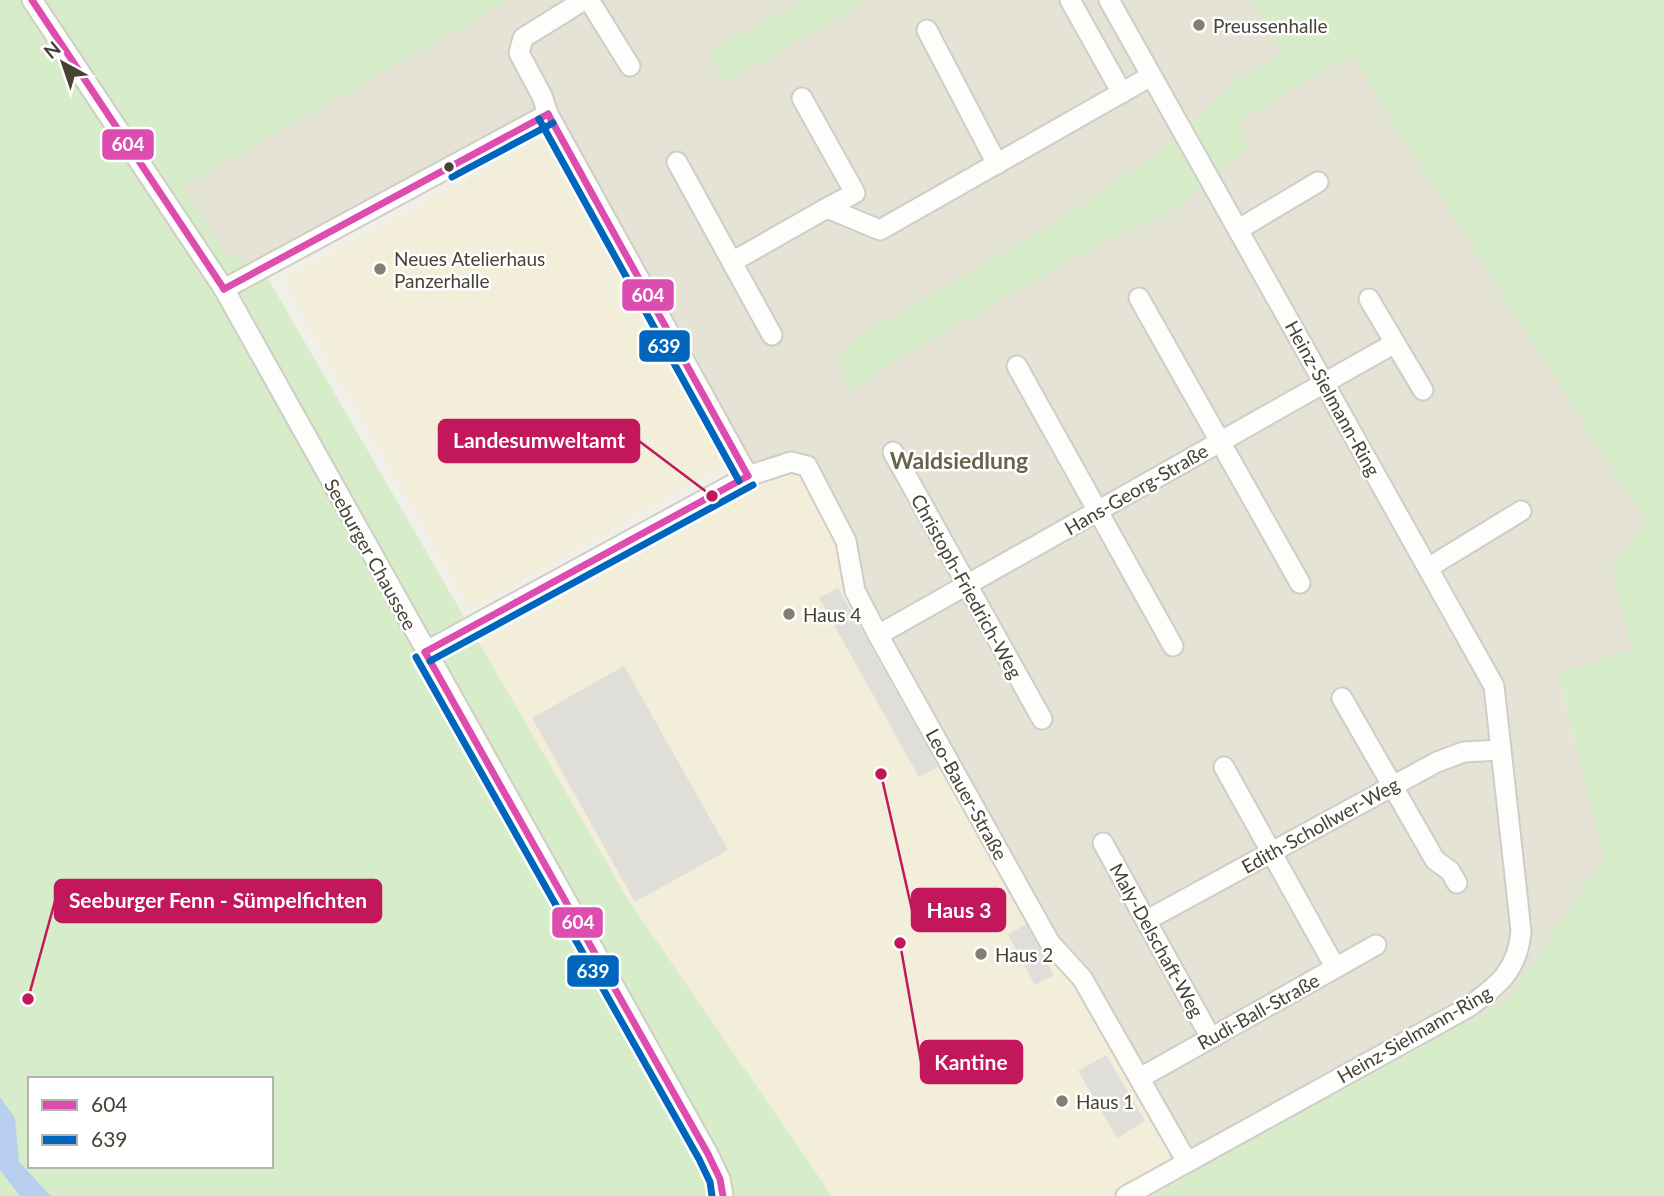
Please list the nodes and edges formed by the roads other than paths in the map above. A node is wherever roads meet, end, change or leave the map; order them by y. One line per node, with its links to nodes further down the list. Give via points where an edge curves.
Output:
1 (32, 0): 18 (street, Seeburger Chaussee)
2 (584, 0): 11 (street, via 530,33 520,46 519,53)
3 (589, 0): 7 (street)
4 (1070, 0): 9 (street)
5 (1109, 0): 8 (street, Heinz-Sielmann-Ring)
6 (927, 30): 13 (street)
7 (630, 66)
8 (1152, 76): 9 (street); 16 (street, Heinz-Sielmann-Ring)
9 (1122, 93): 13 (street)
10 (802, 97): 15 (street, via 855,192)
11 (548, 114): 18 (street); 28 (street)
12 (677, 162): 17 (street)
13 (997, 164): 15 (street, via 880,230)
14 (1318, 182): 16 (street)
15 (827, 208): 17 (street)
16 (1239, 229): 24 (street, Heinz-Sielmann-Ring)
17 (732, 262): 21 (street)
18 (224, 289): 36 (street, Seeburger Chaussee)
19 (1139, 298): 26 (street)
20 (1369, 299): 22 (street)
21 (772, 335)
22 (1395, 343): 24 (street, Hans-Georg-Straße); 25 (street)
23 (1017, 366): 30 (street)
24 (1325, 383): 26 (street, Hans-Georg-Straße); 31 (street, Heinz-Sielmann-Ring)
25 (1423, 390)
26 (1219, 441): 30 (street, Hans-Georg-Straße); 32 (street)
27 (893, 452): 33 (street, Christoph-Friedrich-Weg)
28 (748, 476): 34 (street, Leo-Bauer-Straße, via 791,462 807,466 846,541 855,591); 36 (street, Leo-Bauer-Straße)
29 (1521, 511): 31 (street)
30 (1096, 512): 33 (street, Hans-Georg-Straße); 35 (street)
31 (1428, 568): 39 (street, Heinz-Sielmann-Ring, via 1494,686)
32 (1300, 583)
33 (966, 585): 34 (street, Hans-Georg-Straße); 38 (street, Christoph-Friedrich-Weg)
34 (878, 635): 49 (street, Leo-Bauer-Straße, via 1050,943 1082,978)
35 (1173, 646)
36 (425, 652): 51 (street, Seeburger Chaussee, via 708,1154)
37 (1342, 698): 41 (street)
38 (1042, 719)
39 (1500, 750): 41 (street, Edith-Schollwer-Weg, via 1464,752); 50 (street, Heinz-Sielmann-Ring, via 1521,931 1510,972 1495,989 1467,1007)
40 (1224, 768): 43 (street)
41 (1391, 785): 43 (street, Edith-Schollwer-Weg); 44 (street, via 1435,860)
42 (1102, 843): 45 (street, Maly-Delschaft-Weg)
43 (1270, 852): 45 (street, Edith-Schollwer-Weg); 47 (street)
44 (1457, 883)
45 (1147, 920): 48 (street, Maly-Delschaft-Weg)
46 (1376, 945): 47 (street, Rudi-Ball-Straße)
47 (1335, 967): 48 (street, Rudi-Ball-Straße)
48 (1210, 1038): 49 (street, Rudi-Ball-Straße)
49 (1140, 1078): 50 (street, Leo-Bauer-Straße)
50 (1186, 1162): 52 (street, Heinz-Sielmann-Ring)
51 (723, 1196)
52 (1126, 1196)

